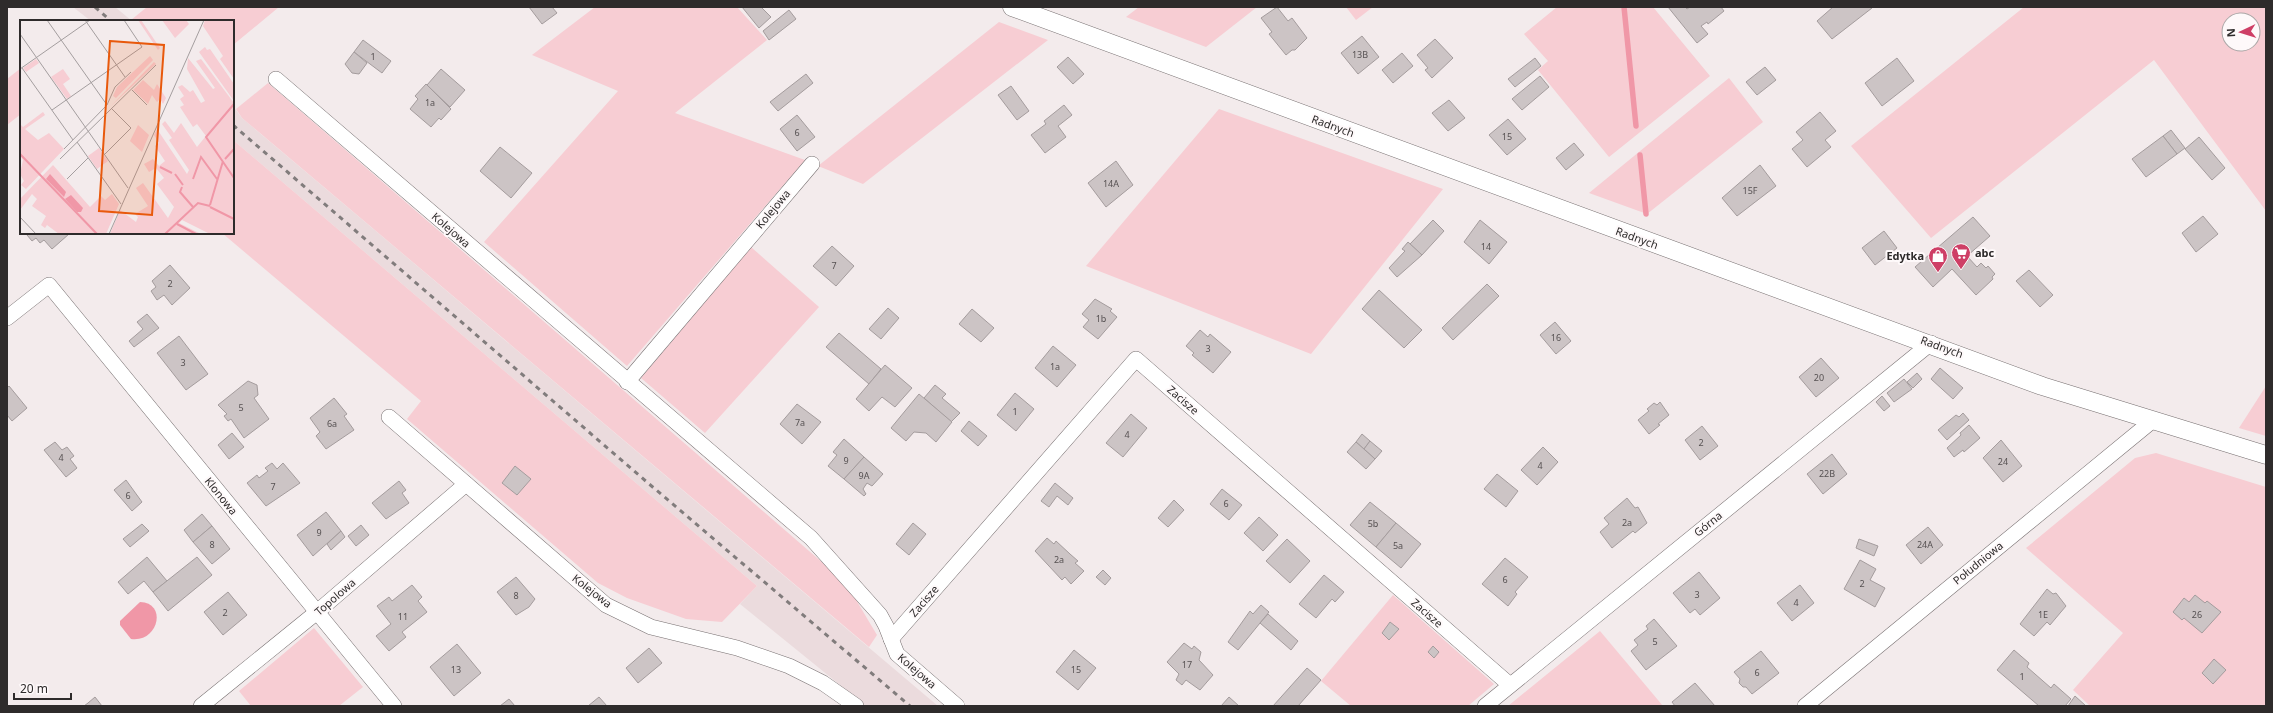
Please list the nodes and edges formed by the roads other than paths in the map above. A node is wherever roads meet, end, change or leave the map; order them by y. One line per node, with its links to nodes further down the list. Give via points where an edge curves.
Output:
1 (1012, 7): 5 (street, Radnych, via 1651,243)
2 (276, 79): 6 (street, Kolejowa)
3 (812, 164): 6 (street, Kolejowa)
4 (7, 318): 11 (street, Klonowa, via 49,285)
5 (1931, 343): 8 (street, Radnych, via 2042,386); 13 (street, Górna)
6 (626, 382): 12 (street, Kolejowa, via 811,538 880,615)
7 (389, 417): 10 (street, Kolejowa)
8 (2152, 421): 9 (street, Radnych); 19 (street, Południowa)
9 (2266, 455)
10 (466, 484): 11 (street, Topolowa); 14 (street, Kolejowa, via 606,604 651,627 737,648 789,666 823,683)
11 (317, 612): 15 (street, Topolowa); 16 (street, Klonowa)
12 (891, 639): 13 (street, Zacisze, via 1136,359); 17 (street, Kolejowa, via 897,654)
13 (1510, 685): 18 (street, Górna)
14 (848, 704)
15 (201, 706)
16 (394, 706)
17 (957, 706)
18 (1485, 706)
19 (1805, 706)

